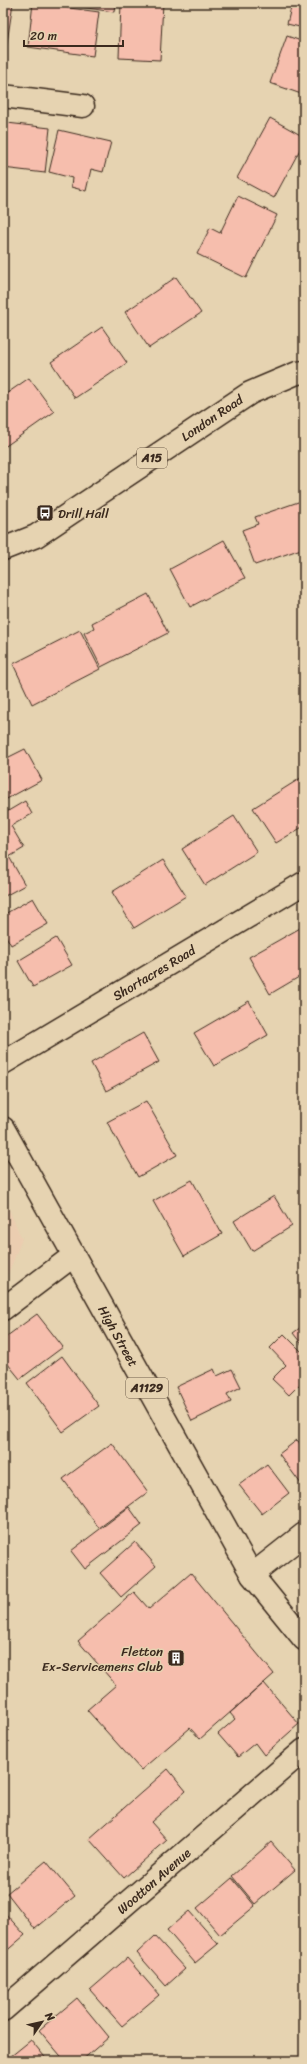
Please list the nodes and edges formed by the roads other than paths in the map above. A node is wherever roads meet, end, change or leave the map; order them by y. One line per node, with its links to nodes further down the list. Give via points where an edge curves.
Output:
1 (3, 96): 2 (street)
2 (83, 106)
3 (304, 372): 4 (street, London Road / A15, via 250,393 36,536)
4 (3, 549)
5 (304, 884): 6 (street, Shortacres Road)
6 (3, 1063)
7 (3, 1128): 8 (street, High Street / A1129)
8 (73, 1256): 9 (street); 11 (street, High Street / A1129)
9 (3, 1309)
10 (304, 1534): 11 (street)
11 (252, 1575): 12 (street, High Street / A1129)
12 (304, 1640)
13 (304, 1750): 14 (street, Wootton Avenue)
14 (3, 2010)

